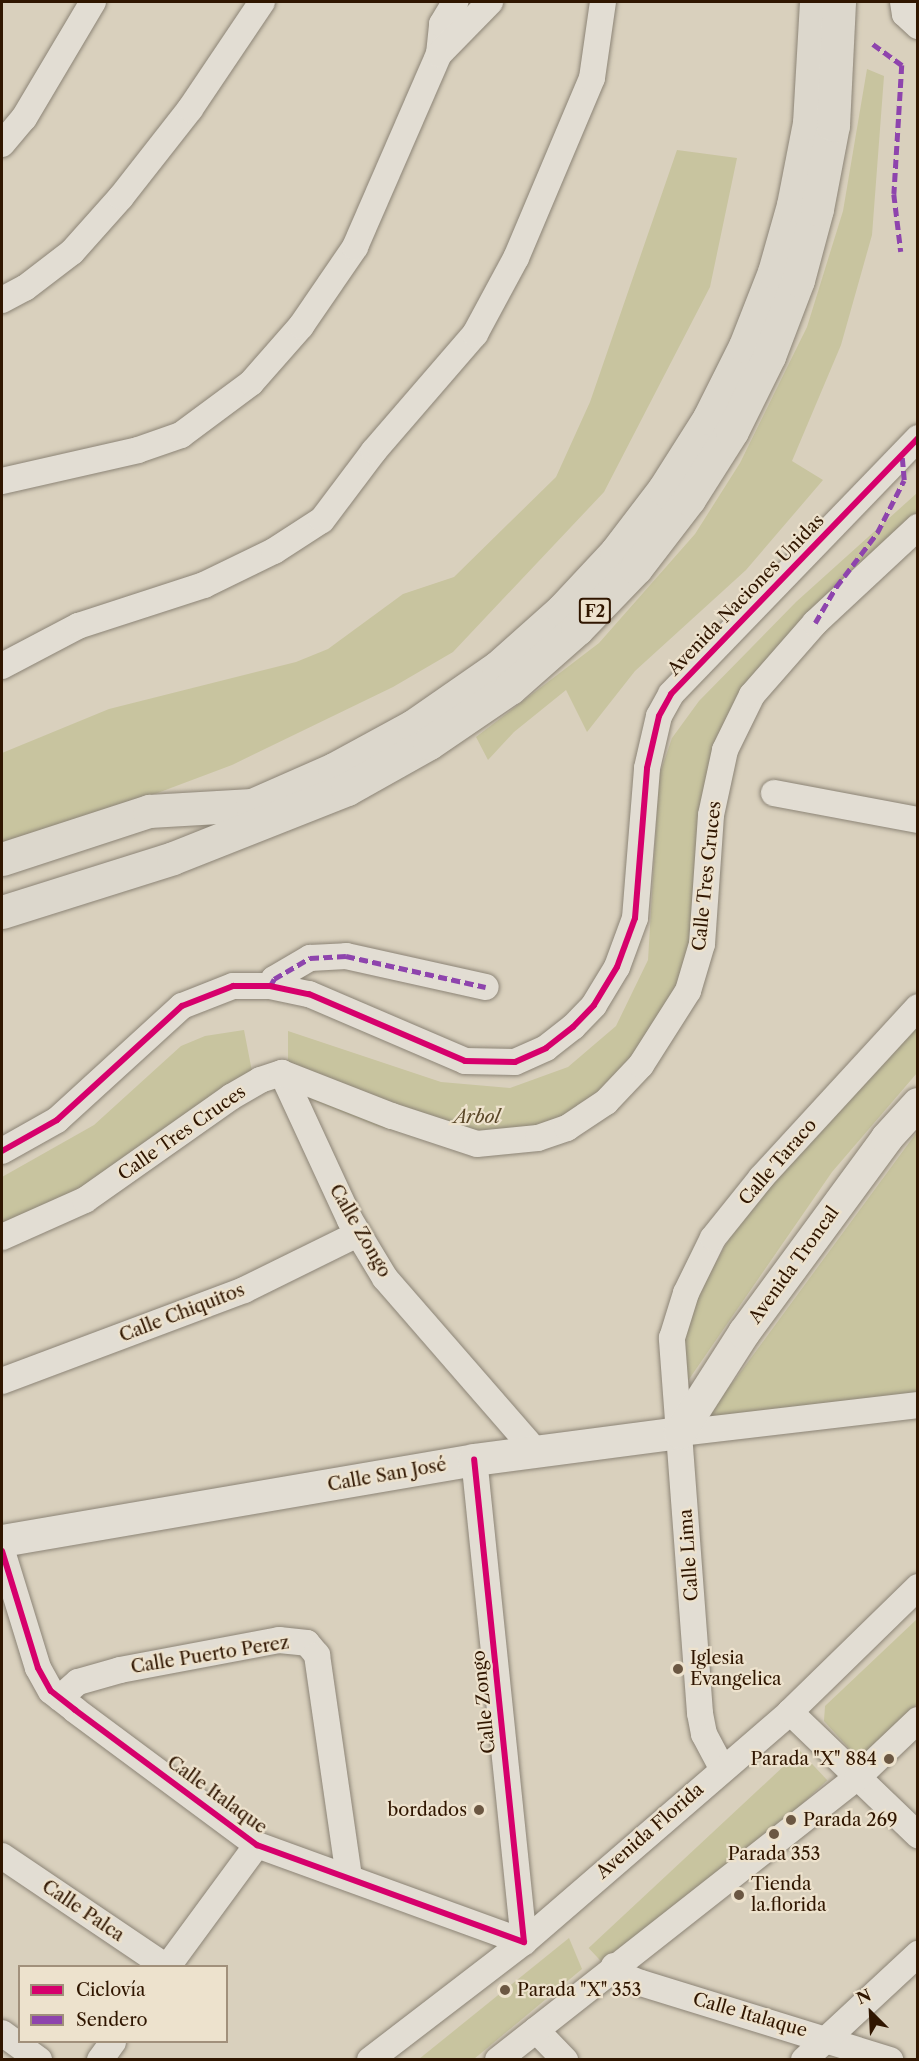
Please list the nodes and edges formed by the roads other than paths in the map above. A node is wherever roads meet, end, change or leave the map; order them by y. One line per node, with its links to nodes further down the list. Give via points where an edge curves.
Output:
1 (93, 2): 11 (street, via 24,118)
2 (262, 2): 12 (street, via 189,109 121,197 72,252 25,288)
3 (455, 2): 10 (street, via 442,24)
4 (490, 2): 10 (street)
5 (603, 2): 16 (street, via 592,78 516,258 475,334 374,451 322,520 274,551 204,585 78,626)
6 (816, 2): 19 (highway, F2, via 809,123 793,205 774,272 745,346 709,418 664,489 616,552 562,610 498,667 413,726 252,806 149,811)
7 (839, 2): 20 (highway, F2, via 833,125 798,280 769,356 732,430 689,499 636,568 578,629 510,688 429,743 347,789 173,858)
8 (903, 2): 9 (street, via 904,14)
9 (918, 26)
10 (438, 54): 14 (street, via 355,247 301,326 251,383 181,435 138,450)
11 (2, 144)
12 (2, 300)
13 (918, 438): 21 (street, Avenida Naciones Unidas, via 671,694 659,716 647,768 635,918 617,967 594,1005 573,1027 546,1048 515,1062 465,1061 309,994)
14 (2, 481)
15 (918, 527): 24 (street, Calle Tres Cruces, via 814,623 752,694 723,761 711,815 702,944 688,991 641,1065 606,1102 567,1128 538,1138 477,1144)
16 (2, 666)
17 (774, 793): 18 (street)
18 (918, 820)
19 (2, 859)
20 (2, 912)
21 (270, 986): 22 (street, via 274,979 310,958 346,956); 26 (street, Avenida Naciones Unidas, via 233,986 182,1006 57,1120)
22 (486, 987)
23 (918, 1008): 29 (street, Calle Taraco, via 761,1178 713,1238 686,1293)
24 (282, 1073): 27 (street, Calle Zongo); 28 (street, Calle Tres Cruces, via 231,1097 85,1200)
25 (918, 1104): 32 (street, Avenida Troncal, via 887,1138 744,1333)
26 (2, 1151)
27 (358, 1234): 30 (street, Calle Chiquitos, via 244,1290); 33 (street, Calle Zongo, via 385,1278)
28 (2, 1237)
29 (672, 1338): 32 (street, Calle Lima)
30 (2, 1381)
31 (918, 1405): 32 (street, Calle San José)
32 (680, 1433): 33 (street, Calle San José); 41 (street, Calle Lima, via 700,1713 704,1734)
33 (536, 1452): 34 (street, Calle San José)
34 (474, 1460): 35 (street, Calle San José); 47 (street, Calle Zongo)
35 (2, 1541)
36 (2, 1551): 38 (street, Calle Italaque, via 38,1668)
37 (918, 1587): 39 (street, Avenida Florida)
38 (60, 1698): 44 (street, Calle Italaque); 46 (street, Calle Puerto Perez, via 78,1682 120,1670 279,1640 308,1643 317,1655)
39 (790, 1712): 41 (street, Avenida Florida); 42 (street)
40 (918, 1720): 42 (street)
41 (722, 1768): 47 (street, Avenida Florida)
42 (857, 1778): 43 (street); 51 (street)
43 (918, 1835)
44 (257, 1845): 46 (street, Calle Italaque); 50 (street)
45 (2, 1856): 49 (street, Calle Palca)
46 (349, 1878): 47 (street, Calle Italaque)
47 (524, 1942): 58 (street, Avenida Florida)
48 (918, 1954): 54 (street)
49 (166, 1965)
50 (168, 1965)
51 (615, 1965): 52 (street); 54 (street, Calle Italaque, via 628,1978 641,1983)
52 (536, 2030): 59 (street); 60 (street)
53 (2, 2033): 56 (street)
54 (828, 2038): 61 (street); 62 (street, Calle Italaque)
55 (112, 2043): 57 (street)
56 (39, 2060)
57 (100, 2060)
58 (370, 2060)
59 (498, 2060)
60 (565, 2060)
61 (804, 2060)
62 (890, 2060)

